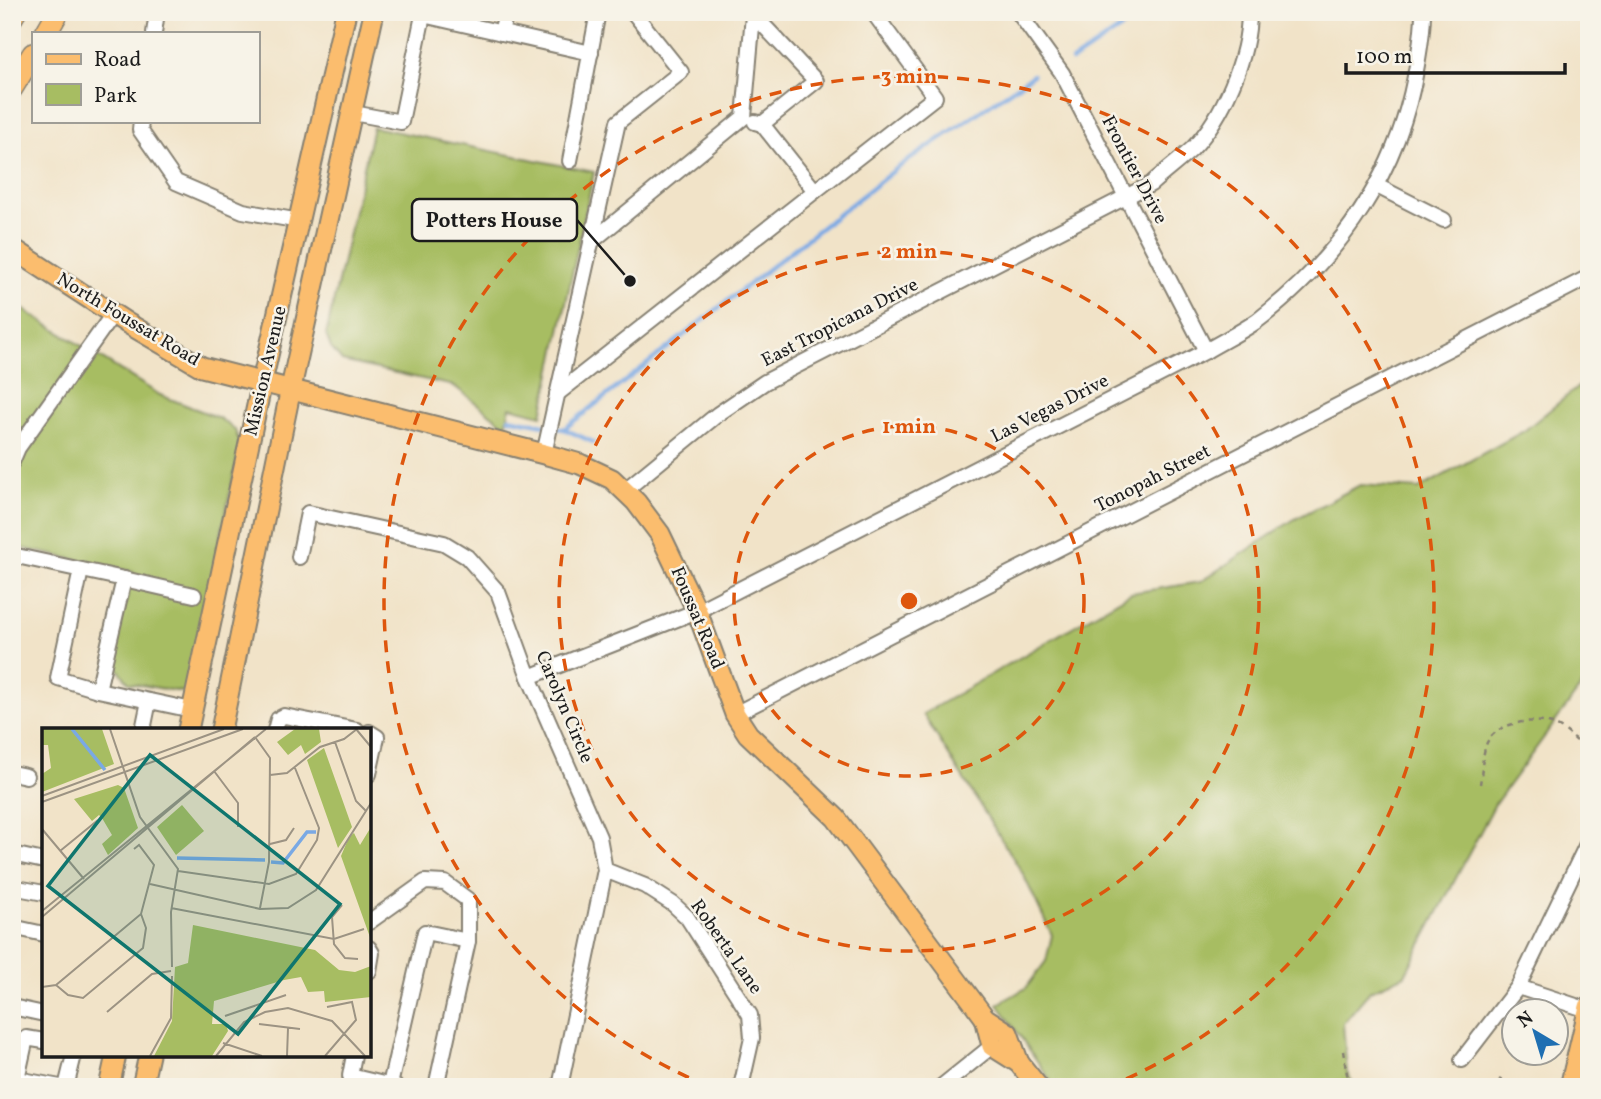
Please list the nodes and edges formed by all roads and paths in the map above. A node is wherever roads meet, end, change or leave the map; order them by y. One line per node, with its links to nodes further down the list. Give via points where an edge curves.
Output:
1 (15, 12): 14 (highway)
2 (58, 12): 15 (highway)
3 (158, 12): 16 (street)
4 (346, 12): 30 (main road, Mission Avenue)
5 (374, 12): 21 (main road, Mission Avenue)
6 (506, 12): 17 (street)
7 (598, 12): 18 (street)
8 (633, 12): 31 (street, via 681,72 618,122)
9 (873, 12): 27 (street, via 935,97)
10 (1018, 12): 28 (street, Frontier Drive, via 1062,73)
11 (1249, 12): 28 (street, East Tropicana Drive, via 1240,64 1223,107 1193,147 1151,184)
12 (1423, 12): 26 (street, Las Vegas Drive, via 1413,92)
13 (754, 13): 22 (street); 24 (street, via 816,81)
14 (12, 17)
15 (47, 32)
16 (154, 32)
17 (501, 33): 18 (street); 21 (street, via 423,15 401,122)
18 (590, 53): 25 (street)
19 (32, 56): 20 (highway)
20 (12, 88)
21 (353, 113): 37 (main road, Mission Avenue)
22 (744, 117): 24 (street); 31 (street)
23 (141, 122): 30 (street, via 140,130 176,182 243,211)
24 (761, 124): 27 (street)
25 (570, 161)
26 (1377, 186): 29 (street); 35 (street, Las Vegas Drive, via 1349,231 1303,282 1255,322)
27 (815, 191): 38 (street)
28 (1128, 197): 35 (street, Frontier Drive); 42 (street, East Tropicana Drive, via 765,382)
29 (1444, 220)
30 (300, 221): 36 (main road, Mission Avenue)
31 (591, 242): 38 (street)
32 (12, 248): 34 (main road, North Foussat Road)
33 (1589, 277): 53 (street, Tonopah Street)
34 (113, 314): 36 (main road, North Foussat Road, via 202,367); 39 (street)
35 (1206, 351): 48 (street, Las Vegas Drive)
36 (262, 382): 37 (main road, North Foussat Road); 52 (main road, Mission Avenue)
37 (292, 388): 40 (main road, Foussat Road); 56 (main road, Mission Avenue)
38 (557, 394): 40 (street)
39 (16, 445): 41 (street)
40 (544, 454): 42 (main road, Foussat Road, via 580,464 612,479)
41 (12, 462)
42 (624, 491): 48 (main road, Foussat Road, via 660,534)
43 (12, 555): 45 (street)
44 (299, 557): 49 (street, Carolyn Circle, via 308,513 444,543 467,557 498,592)
45 (81, 569): 46 (street); 50 (street, via 58,678)
46 (124, 579): 47 (street); 50 (street)
47 (194, 595)
48 (697, 611): 49 (street, Las Vegas Drive); 53 (main road, Foussat Road)
49 (529, 677): 66 (street, Carolyn Circle, via 599,837)
50 (98, 690): 51 (street)
51 (149, 701): 52 (street); 54 (street)
52 (192, 710): 55 (main road, Mission Avenue)
53 (735, 714): 77 (main road, Foussat Road, via 748,734 836,818)
54 (143, 728)
55 (188, 728)
56 (220, 728)
57 (276, 728): 58 (street, via 284,716)
58 (347, 728)
59 (371, 733): 61 (street, via 377,737)
60 (1589, 752): 62 (path, via 1559,727 1520,722 1496,732 1486,743)
61 (371, 765)
62 (1480, 784)
63 (1589, 839): 73 (street)
64 (12, 853): 65 (street)
65 (42, 860)
66 (605, 870): 95 (street, Carolyn Circle); 96 (street, Roberta Lane, via 645,886 687,917 750,1015 752,1038)
67 (12, 887): 68 (street)
68 (42, 893)
69 (371, 921): 72 (street, via 425,882 445,883 468,900)
70 (12, 927): 71 (street)
71 (42, 934)
72 (468, 941): 89 (street, via 425,932); 94 (street)
73 (1518, 987): 75 (street); 85 (street)
74 (12, 1007): 76 (street)
75 (1588, 1009): 101 (main road)
76 (42, 1014)
77 (985, 1018): 79 (main road, Foussat Road); 86 (main road, Foussat Road, via 1008,1033)
78 (42, 1041): 87 (street, via 26,1038)
79 (992, 1046): 86 (main road, Foussat Road); 97 (street)
80 (1343, 1051): 99 (path)
81 (74, 1057): 91 (street)
82 (116, 1057): 92 (main road)
83 (149, 1057): 93 (main road)
84 (354, 1057): 89 (street, via 350,1076)
85 (1462, 1060)
86 (1019, 1063): 98 (main road, Foussat Road)
87 (15, 1079): 90 (street)
88 (1499, 1079): 100 (path)
89 (393, 1086)
90 (60, 1087)
91 (66, 1087)
92 (109, 1087)
93 (142, 1087)
94 (436, 1087)
95 (560, 1087)
96 (741, 1087)
97 (941, 1087)
98 (1038, 1087)
99 (1354, 1087)
100 (1505, 1087)
101 (1570, 1087)

